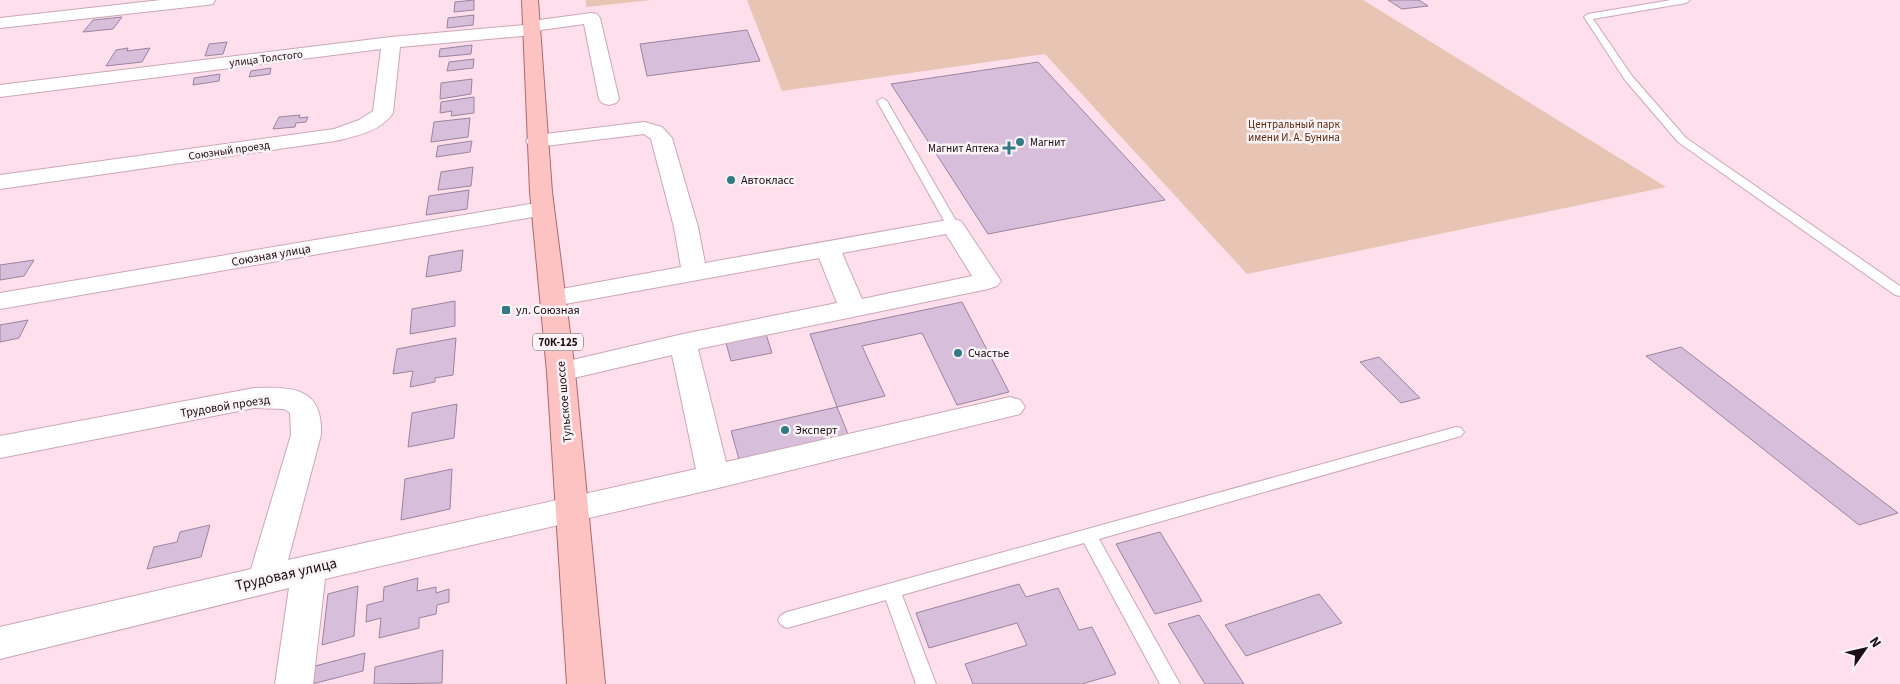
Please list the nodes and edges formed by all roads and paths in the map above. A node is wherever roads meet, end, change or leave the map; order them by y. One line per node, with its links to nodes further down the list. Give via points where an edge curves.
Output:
1 (207, 0): 4 (street)
2 (1686, 0): 15 (lane, via 1588,17 1628,78 1682,140)
3 (531, 18): 5 (street, улица Толстого); 7 (street, улица Толстого, via 591,18); 9 (main road, Тульское шоссе / 70К-125)
4 (0, 23)
5 (391, 42): 6 (street, улица Толстого); 10 (street, Союзный проезд, via 383,113 365,127 335,135)
6 (0, 90)
7 (609, 99)
8 (882, 101): 12 (lane)
9 (537, 141): 11 (main road, Тульское шоссе / 70К-125); 14 (street, via 626,129 655,131 661,138 686,227)
10 (0, 182)
11 (542, 210): 16 (main road, Тульское шоссе / 70К-125); 17 (street, Союзная улица)
12 (953, 226): 13 (street); 18 (street, via 988,281)
13 (828, 249): 14 (street); 18 (street)
14 (694, 272): 16 (street)
15 (1900, 292)
16 (554, 298): 20 (main road, Тульское шоссе / 70К-125)
17 (0, 301)
18 (853, 308): 19 (street)
19 (683, 344): 20 (street); 24 (street)
20 (561, 372): 25 (main road, Тульское шоссе / 70К-125)
21 (1010, 407): 24 (street, Трудовая улица, via 910,420)
22 (1456, 432): 26 (lane)
23 (0, 448): 28 (street, Трудовой проезд, via 254,398 297,402 306,414 306,435)
24 (714, 477): 25 (street, Трудовая улица)
25 (572, 510): 27 (street, Трудовая улица); 33 (main road, Тульское шоссе / 70К-125)
26 (1089, 536): 29 (lane); 35 (lane)
27 (309, 568): 28 (street, Трудовая улица); 32 (street)
28 (265, 579): 31 (street, Трудовая улица)
29 (891, 590): 30 (lane); 34 (lane)
30 (787, 620)
31 (0, 643)
32 (294, 684)
33 (586, 684)
34 (926, 684)
35 (1170, 684)

